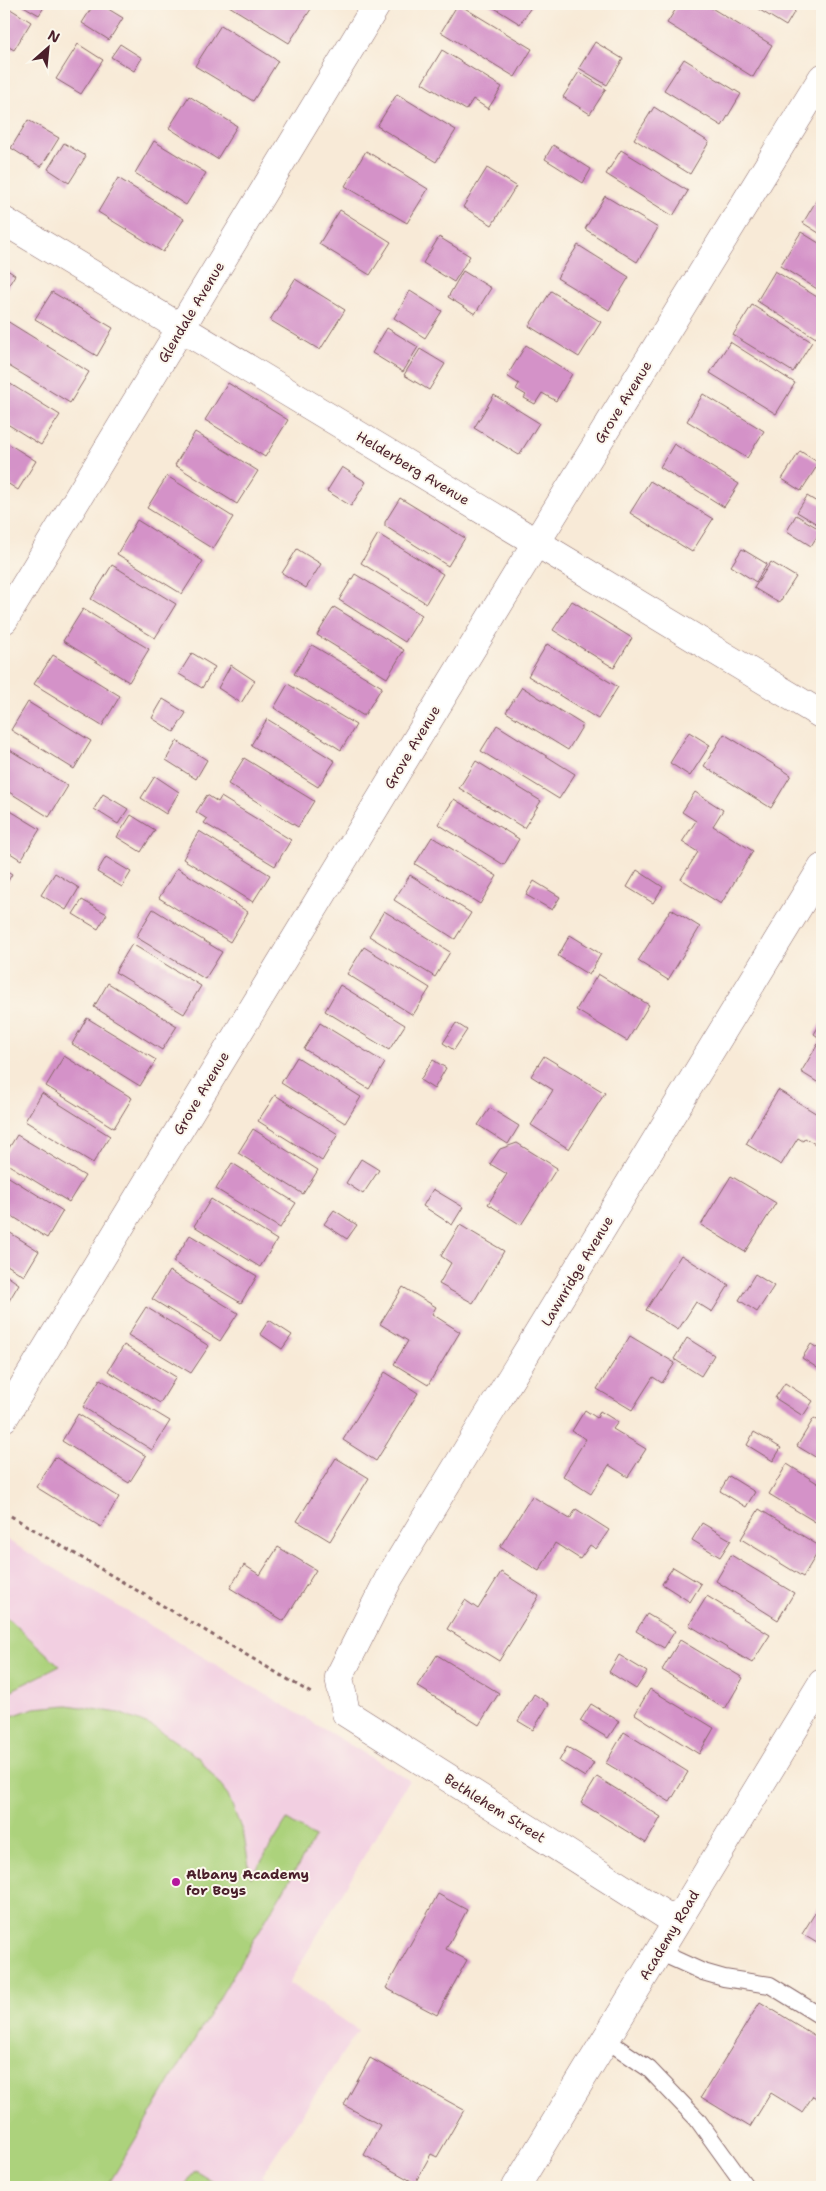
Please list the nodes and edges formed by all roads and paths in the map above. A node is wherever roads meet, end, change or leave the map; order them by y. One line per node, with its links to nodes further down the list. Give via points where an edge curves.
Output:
1 (377, 4): 4 (street, Glendale Avenue)
2 (822, 78): 5 (street, Grove Avenue)
3 (4, 221): 4 (street, Helderberg Avenue)
4 (182, 329): 5 (street, Helderberg Avenue); 6 (street, Glendale Avenue)
5 (536, 543): 7 (street, Helderberg Avenue); 9 (street, Grove Avenue)
6 (4, 620)
7 (822, 715)
8 (822, 868): 12 (street, Lawnridge Avenue, via 389,1578 339,1676)
9 (4, 1418)
10 (4, 1512): 12 (path)
11 (822, 1683): 13 (street, Academy Road)
12 (346, 1713): 13 (street, Bethlehem Street)
13 (676, 1922): 14 (street, Academy Road)
14 (659, 1952): 15 (lane, via 703,1972 770,1985); 16 (street, Academy Road)
15 (822, 2017)
16 (605, 2039): 17 (street, Academy Road); 18 (lane, via 649,2069 690,2112)
17 (516, 2187)
18 (746, 2187)

